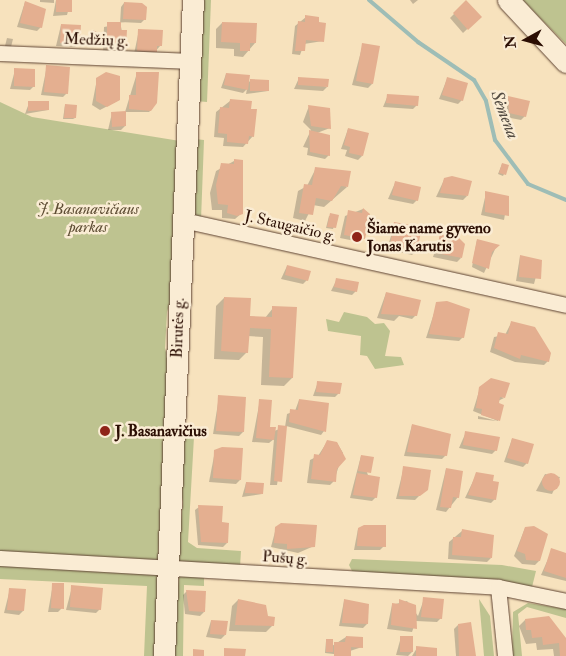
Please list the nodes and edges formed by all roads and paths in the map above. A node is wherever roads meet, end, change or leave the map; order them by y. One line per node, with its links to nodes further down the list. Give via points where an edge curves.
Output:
1 (193, 0): 4 (street, Birutės g.)
2 (508, 0): 5 (street)
3 (0, 53): 4 (street, Medžių g.)
4 (190, 61): 6 (street, Birutės g.)
5 (566, 62)
6 (183, 220): 7 (street, J. Staugaičio g.); 9 (street, Birutės g.)
7 (566, 305)
8 (0, 558): 9 (street, Pušų g.)
9 (168, 568): 10 (street, Pušų g.); 12 (street, Birutės g.)
10 (498, 587): 11 (street, Pušų g.); 13 (street)
11 (566, 601)
12 (164, 656)
13 (505, 656)

